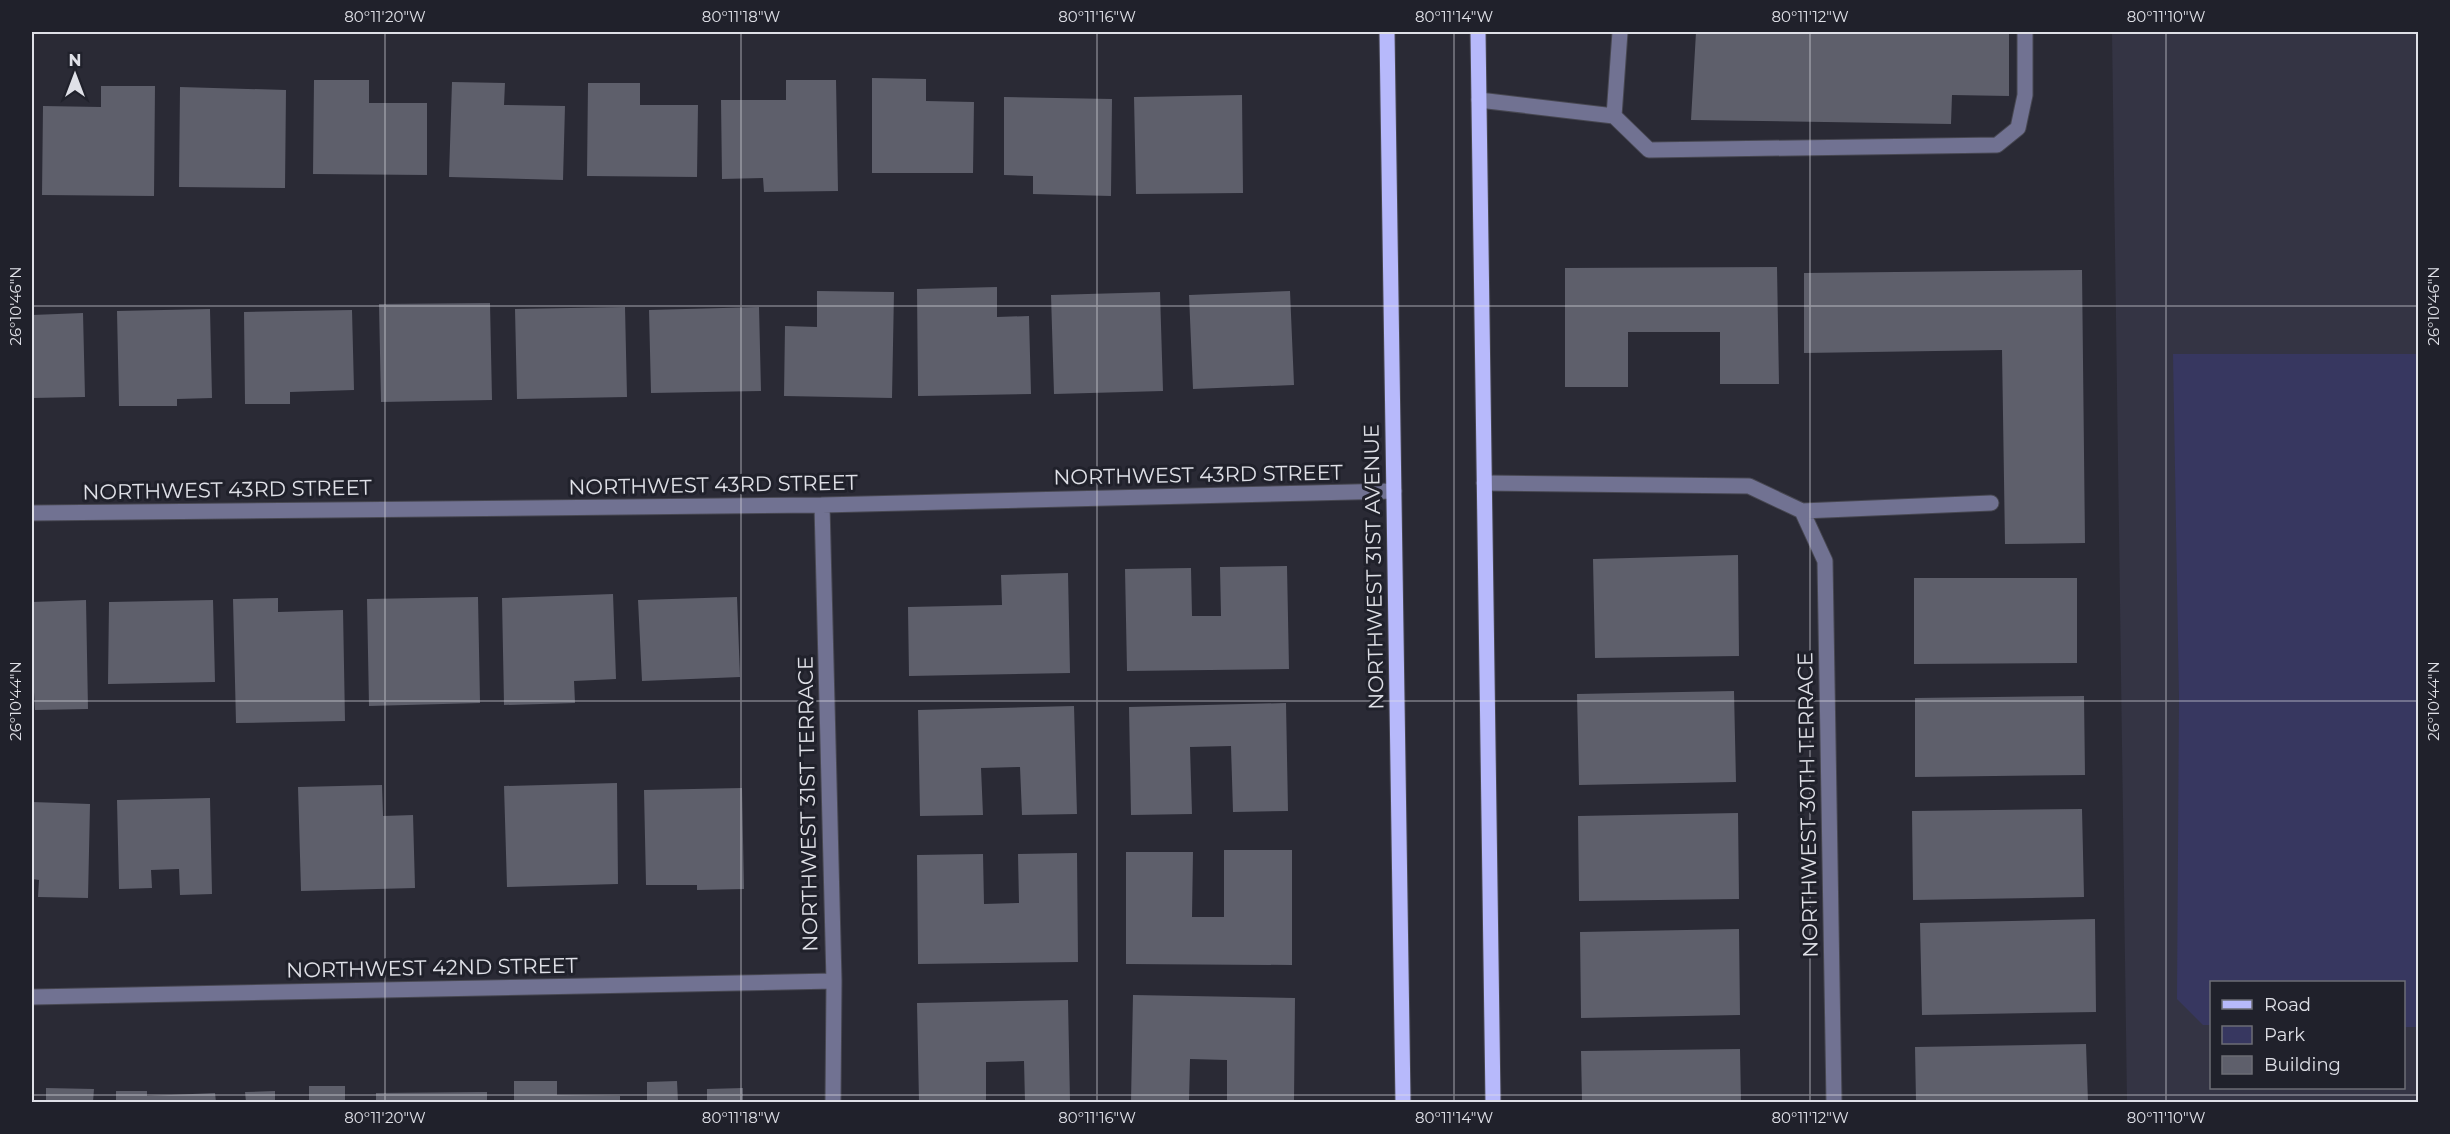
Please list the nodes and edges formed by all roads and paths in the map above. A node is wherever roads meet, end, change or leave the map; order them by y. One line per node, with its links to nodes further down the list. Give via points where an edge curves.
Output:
1 (1387, 32): 8 (main road, NORTHWEST 31ST AVENUE)
2 (1478, 32): 5 (main road)
3 (1620, 32): 6 (street)
4 (2025, 32): 6 (street, via 2025,95 2018,128 1997,145 1648,150)
5 (1479, 100): 6 (street); 7 (main road)
6 (1614, 116)
7 (1484, 483): 11 (street, via 1749,486); 17 (main road)
8 (1394, 491): 10 (street, NORTHWEST 43RD STREET); 16 (main road, NORTHWEST 31ST AVENUE)
9 (1991, 503): 11 (street)
10 (822, 505): 12 (street, NORTHWEST 43RD STREET); 13 (street, NORTHWEST 31ST TERRACE)
11 (1802, 511): 18 (street, NORTHWEST 30TH TERRACE, via 1825,561)
12 (32, 513)
13 (834, 981): 14 (street, NORTHWEST 42ND STREET); 15 (street, NORTHWEST 31ST TERRACE)
14 (32, 997)
15 (833, 1102)
16 (1402, 1102)
17 (1493, 1102)
18 (1834, 1102)

